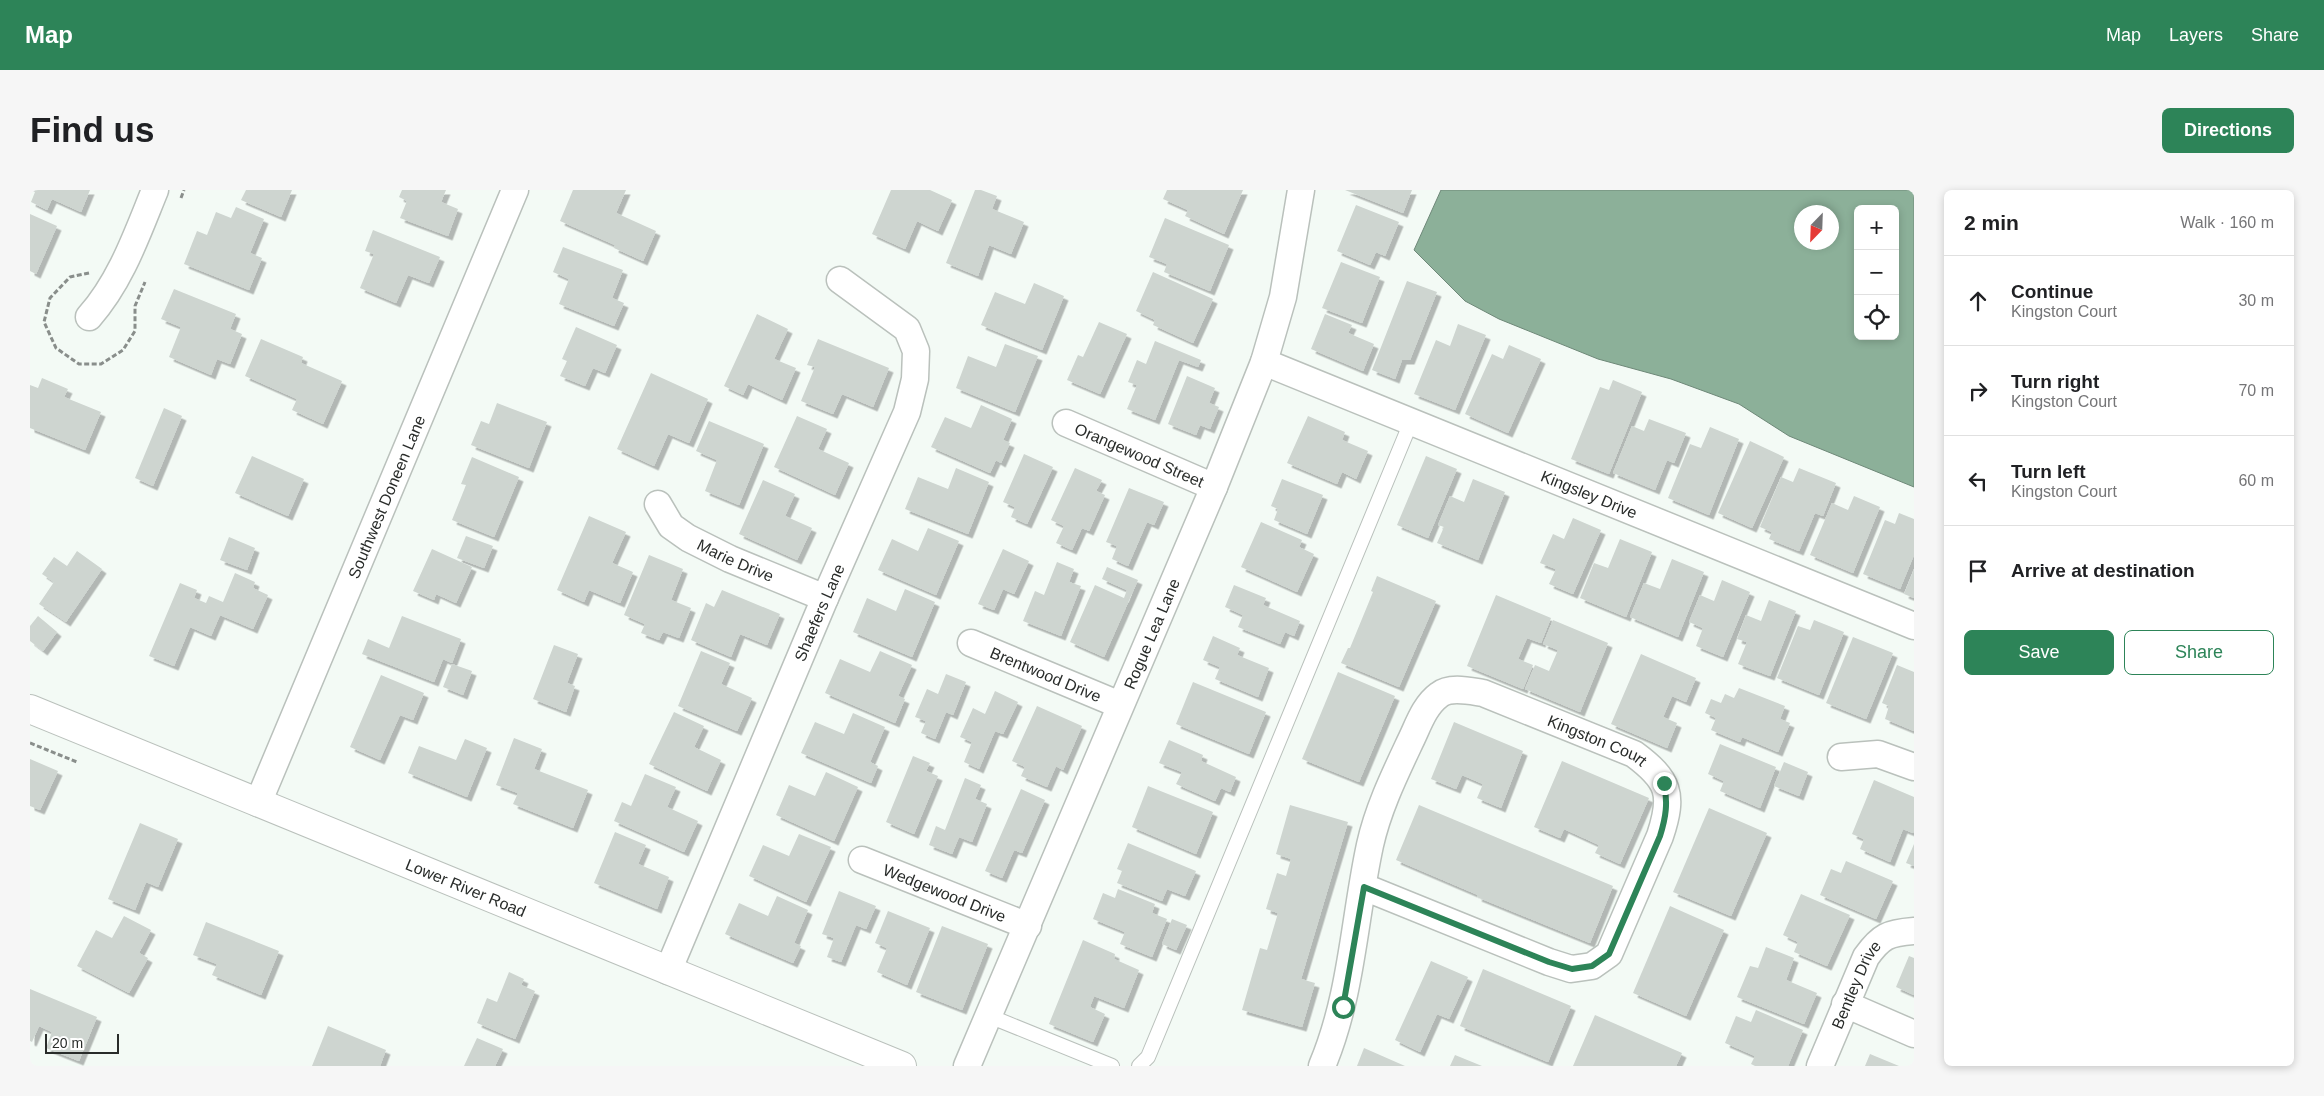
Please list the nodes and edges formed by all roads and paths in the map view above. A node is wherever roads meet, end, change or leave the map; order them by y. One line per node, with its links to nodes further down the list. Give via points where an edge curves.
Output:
1 (156, 190): 5 (street, via 121,269 105,299)
2 (516, 190): 20 (street, Southwest Doneen Lane)
3 (1300, 190): 6 (street, Rogue Lea Lane, via 1283,297)
4 (840, 280): 11 (street, Shaefers Lane, via 907,329 916,351 915,379 907,412)
5 (89, 317)
6 (1264, 362): 7 (street, Kingsley Drive); 9 (street, Rogue Lea Lane)
7 (1411, 422): 12 (street, Kingsley Drive); 32 (lane, via 1148,1057)
8 (1066, 423): 9 (street, Orangewood Street)
9 (1214, 487): 14 (street, Rogue Lea Lane)
10 (658, 504): 11 (street, Marie Drive, via 671,526 688,538 730,559)
11 (826, 598): 25 (street, Shaefers Lane)
12 (1914, 626)
13 (971, 642): 14 (street, Brentwood Drive)
14 (1120, 705): 23 (street, Rogue Lea Lane)
15 (30, 709): 20 (street, Lower River Road)
16 (30, 743): 18 (path)
17 (1841, 757): 19 (street, via 1878,754)
18 (77, 762)
19 (1914, 767)
20 (258, 803): 25 (street, Lower River Road)
21 (862, 860): 23 (street, Wedgewood Drive)
22 (1364, 887): 22 (street, Kingston Court, via 1370,846 1381,808 1427,706 1440,693 1458,690 1492,696 1634,754 1653,768 1664,783 1668,800 1660,836 1609,954 1592,966 1572,969 1549,962); 33 (street, Kingston Court, via 1343,1007)
23 (1028, 926): 27 (street, Rogue Lea Lane)
24 (1914, 932): 26 (street, Bentley Drive, via 1889,934 1876,942)
25 (668, 971): 29 (street, Lower River Road)
26 (1845, 1004): 28 (street); 34 (street, Bentley Drive)
27 (989, 1016): 30 (street, Rogue Lea Lane); 31 (lane)
28 (1914, 1034)
29 (902, 1066)
30 (967, 1066)
31 (1112, 1066)
32 (1138, 1066)
33 (1322, 1066)
34 (1820, 1066)

